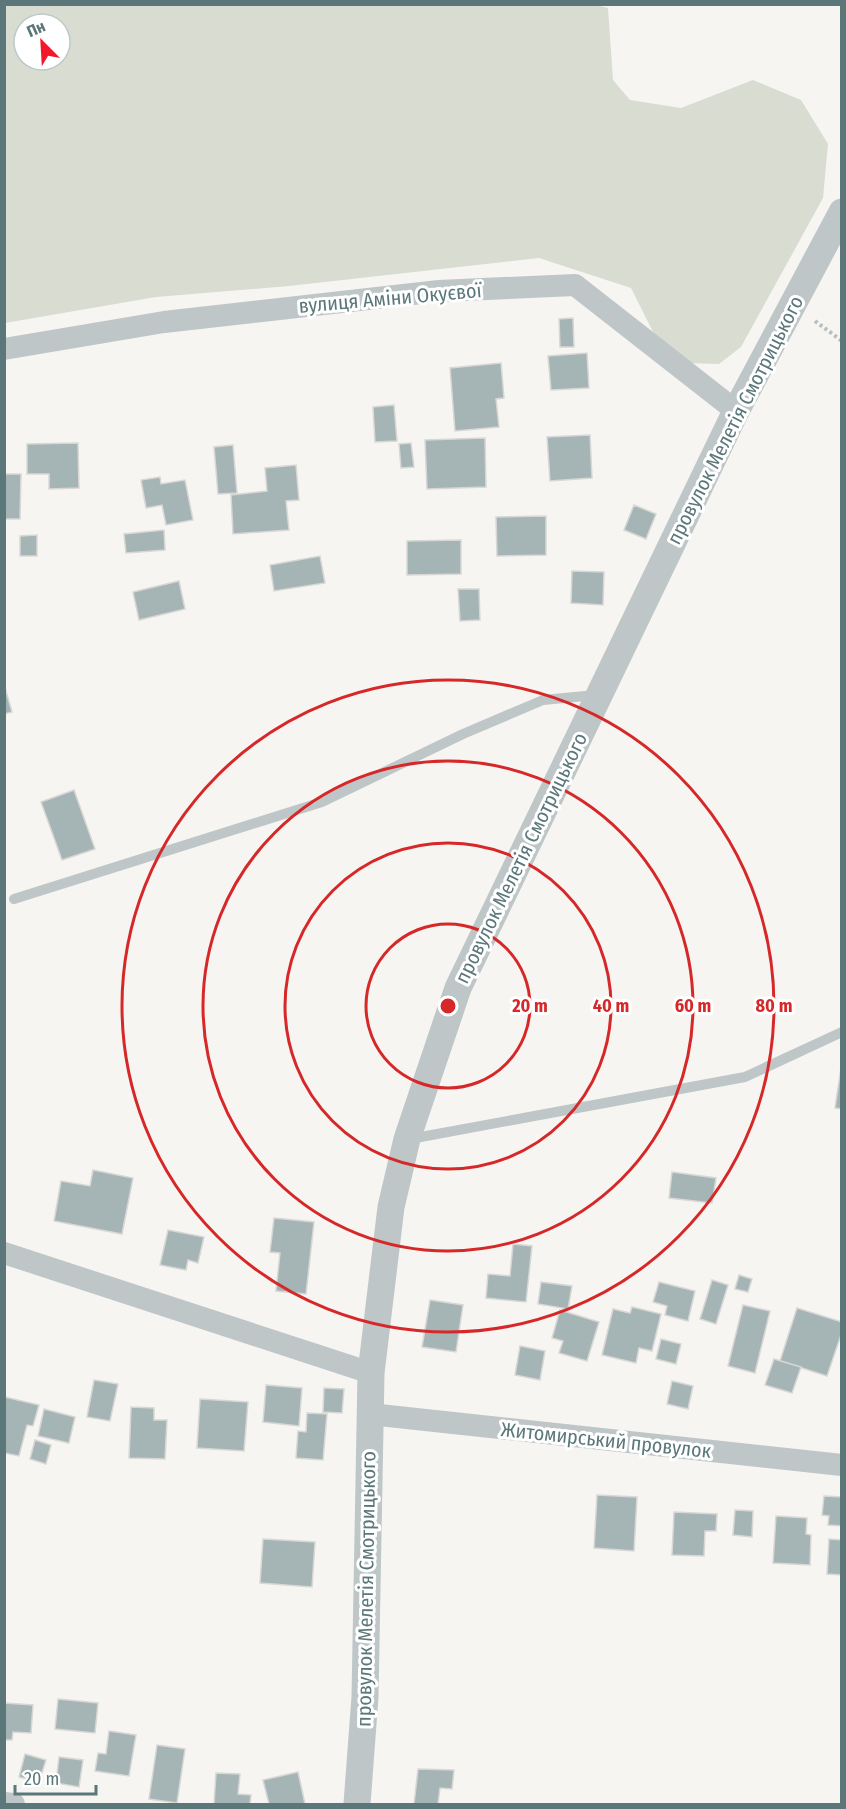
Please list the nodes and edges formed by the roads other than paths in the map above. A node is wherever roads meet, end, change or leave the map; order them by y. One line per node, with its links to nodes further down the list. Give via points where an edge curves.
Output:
1 (842, 212): 3 (street, провулок Мелетія Смотрицького)
2 (4, 349): 3 (street, вулиця Аміни Окуєвої, via 164,322 416,293 575,285)
3 (736, 411): 4 (street, провулок Мелетія Смотрицького)
4 (600, 694): 5 (lane, via 543,700 322,802); 7 (street, провулок Мелетія Смотрицького, via 458,988)
5 (14, 899)
6 (842, 1032): 7 (lane, via 745,1077)
7 (407, 1140): 9 (street, провулок Мелетія Смотрицького, via 391,1207)
8 (4, 1254): 9 (street)
9 (371, 1373): 10 (street, провулок Мелетія Смотрицького)
10 (370, 1414): 11 (street, Житомирський провулок); 14 (street, провулок Мелетія Смотрицького, via 365,1697)
11 (842, 1465)
12 (4, 1803): 13 (street)
13 (14, 1804)
14 (357, 1804)

